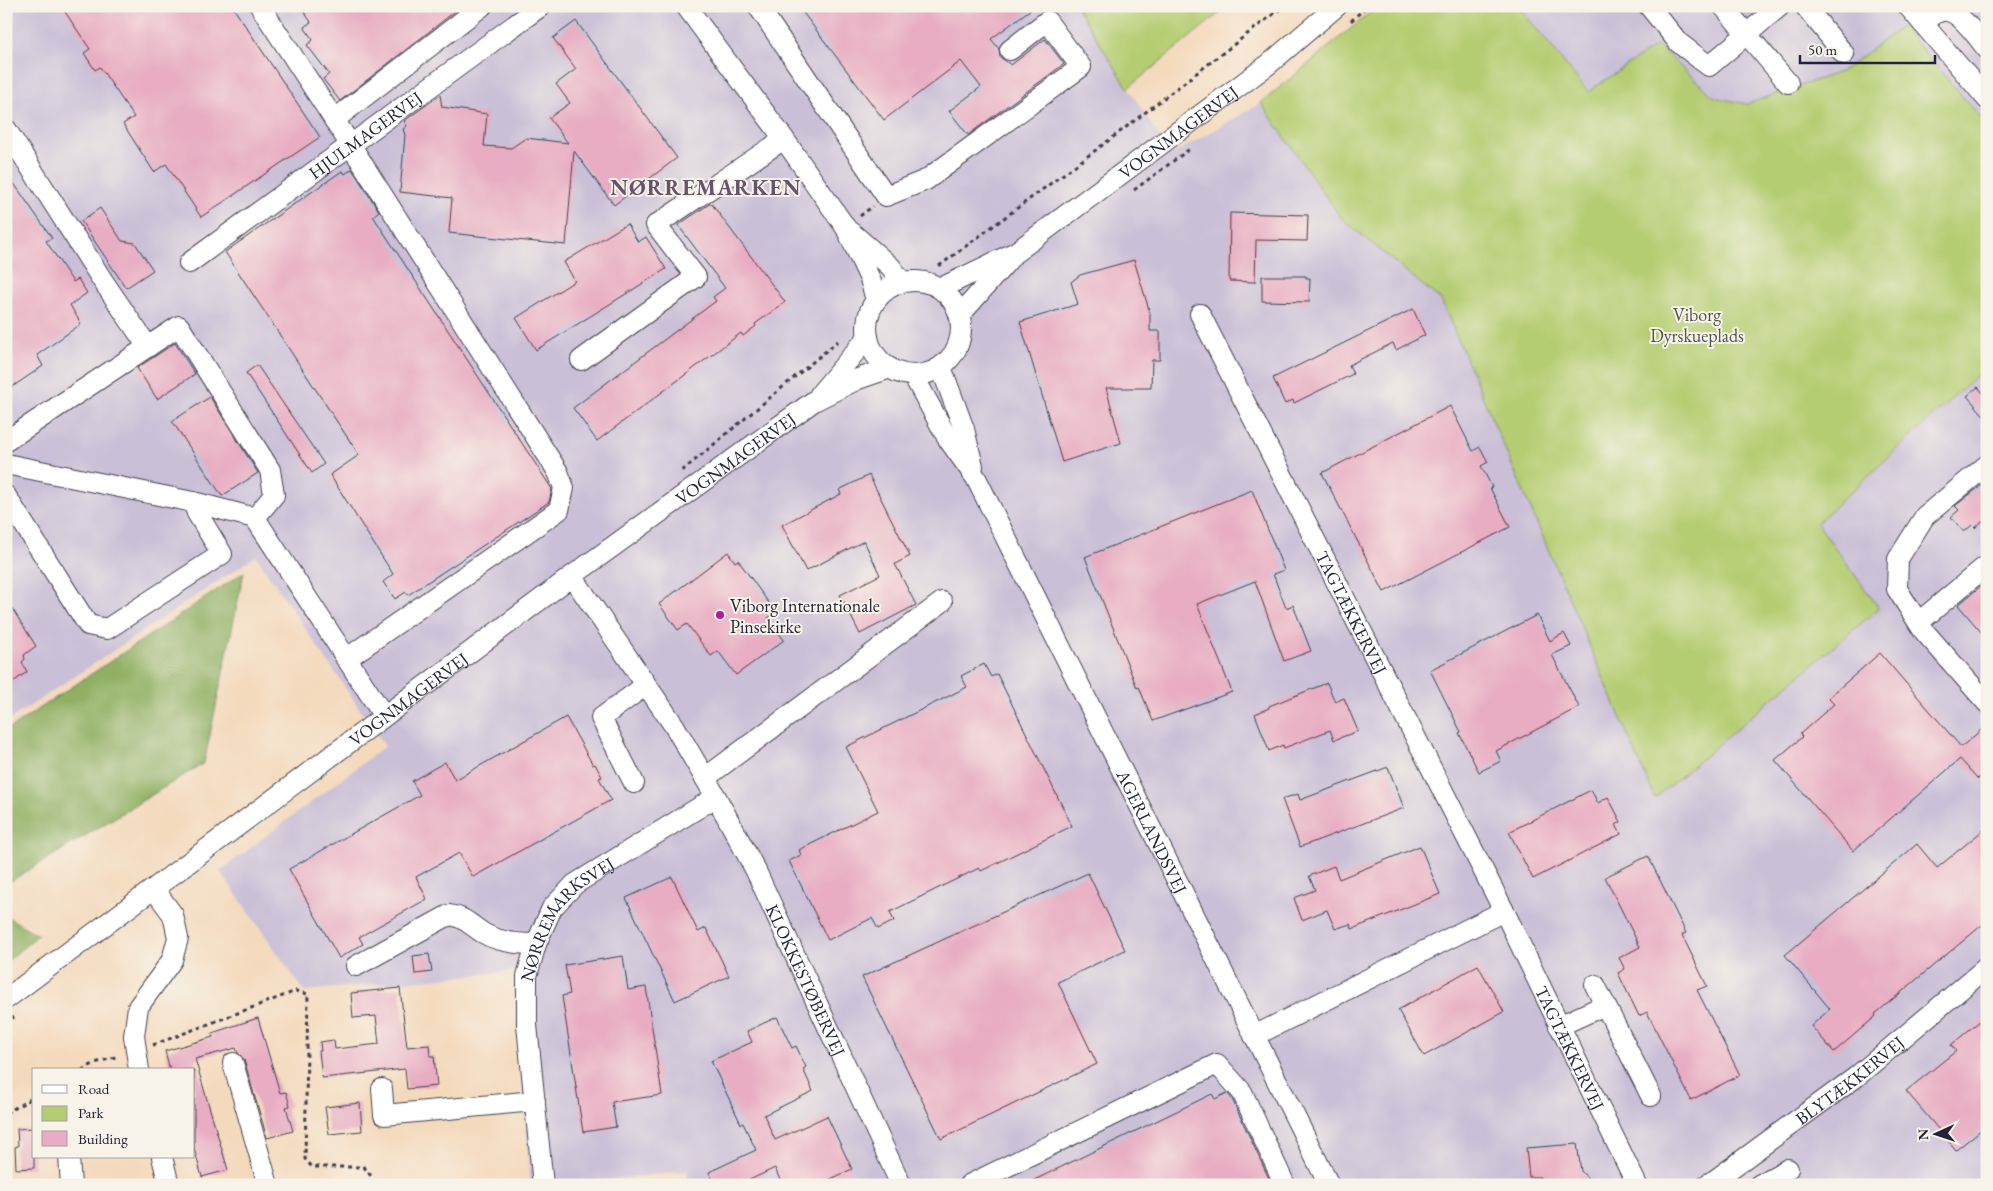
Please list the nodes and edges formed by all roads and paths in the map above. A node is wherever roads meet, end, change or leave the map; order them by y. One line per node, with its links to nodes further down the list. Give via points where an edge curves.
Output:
1 (260, 6): 20 (street)
2 (482, 6): 20 (street)
3 (541, 6): 23 (street, HJULMAGERVEJ)
4 (686, 6): 22 (street)
5 (758, 6): 24 (street)
6 (1284, 6): 28 (path, via 1108,141)
7 (1337, 6): 26 (street, VOGNMAGERVEJ, via 1269,64)
8 (1649, 6): 14 (street, via 1679,43 1709,66)
9 (1723, 6): 14 (street)
10 (1780, 6): 14 (street)
11 (1805, 6): 17 (street)
12 (1908, 6): 13 (street)
13 (1923, 24): 15 (street, via 1946,10 1956,14); 19 (street)
14 (1747, 34): 18 (street)
15 (1987, 49)
16 (1010, 50): 24 (street, via 1047,20 1081,67 926,180)
17 (1844, 54)
18 (1788, 83)
19 (1987, 99)
20 (334, 120): 23 (street)
21 (6, 129): 34 (street)
22 (784, 139): 25 (street); 35 (street, via 656,225 696,277)
23 (350, 144): 27 (street, HJULMAGERVEJ); 51 (street, via 558,472 564,488 559,510)
24 (886, 196): 25 (path)
25 (846, 228): 28 (street); 30 (street, via 870,278)
26 (1016, 252): 29 (street, VOGNMAGERVEJ); 32 (street, VOGNMAGERVEJ)
27 (189, 263)
28 (911, 281): 29 (street); 30 (street, via 888,289)
29 (941, 288): 32 (street)
30 (876, 300): 33 (street, via 867,325)
31 (1200, 314): 59 (street, TAGTÆKKERVEJ)
32 (960, 315): 36 (street, via 960,343)
33 (868, 337): 37 (street, via 872,350); 39 (street, VOGNMAGERVEJ)
34 (148, 347): 40 (street); 46 (street, via 179,326 270,470 274,495)
35 (580, 360)
36 (941, 367): 38 (street); 43 (street, AGERLANDSVEJ, via 964,428)
37 (890, 368): 38 (street); 39 (street, VOGNMAGERVEJ, via 858,378)
38 (913, 375): 43 (street, AGERLANDSVEJ, via 948,439)
39 (814, 401): 48 (street, VOGNMAGERVEJ)
40 (6, 441)
41 (6, 464): 45 (street)
42 (1987, 465): 50 (street, via 1925,516 1898,559 1897,589)
43 (976, 478): 67 (street, AGERLANDSVEJ)
44 (6, 496): 45 (street, via 88,625 108,629 222,554)
45 (193, 502): 46 (street)
46 (255, 518): 51 (street)
47 (1987, 565): 50 (street)
48 (572, 576): 52 (street, KLOKKESTØBERVEJ); 54 (street, VOGNMAGERVEJ)
49 (942, 602): 55 (street)
50 (1921, 626): 53 (street)
51 (346, 659): 54 (street)
52 (646, 685): 55 (street, KLOKKESTØBERVEJ, via 675,726); 56 (street, via 601,718)
53 (1987, 703)
54 (384, 716): 58 (street, VOGNMAGERVEJ)
55 (705, 778): 57 (street, KLOKKESTØBERVEJ)
56 (634, 782)
57 (716, 797): 60 (street, NØRREMARKSVEJ, via 575,884 552,908); 85 (street, KLOKKESTØBERVEJ, via 756,871)
58 (154, 890): 64 (street, VOGNMAGERVEJ, via 132,903); 68 (street, via 173,915 178,938 172,960 138,1007 134,1036)
59 (1504, 911): 66 (street, TAGTÆKKERVEJ); 67 (street)
60 (536, 944): 61 (street, via 516,944 484,933 460,916 449,915); 74 (street, NØRREMARKSVEJ, via 527,976 527,1025)
61 (356, 966)
62 (1987, 967): 79 (street, BLYTÆKKERVEJ, via 1856,1077)
63 (1594, 985): 65 (street)
64 (6, 999)
65 (1605, 1006): 66 (street); 72 (street)
66 (1559, 1026): 89 (street, TAGTÆKKERVEJ)
67 (1254, 1036): 88 (street, AGERLANDSVEJ)
68 (138, 1061): 70 (path, via 94,1063); 83 (path, via 296,990 308,994 305,1158 312,1167 364,1167 371,1176)
69 (233, 1063): 82 (street)
70 (85, 1068)
71 (382, 1089): 74 (street, via 384,1115)
72 (1651, 1096)
73 (32, 1098): 75 (path)
74 (535, 1102): 84 (street, NØRREMARKSVEJ)
75 (6, 1112)
76 (69, 1158): 80 (street)
77 (162, 1158): 81 (street)
78 (1788, 1169): 90 (street)
79 (1713, 1183)
80 (71, 1185)
81 (170, 1185)
82 (267, 1185)
83 (371, 1185)
84 (543, 1185)
85 (901, 1185)
86 (969, 1185): 87 (street, via 1217,1064 1242,1092)
87 (1285, 1185)
88 (1329, 1185)
89 (1637, 1185)
90 (1759, 1185)

